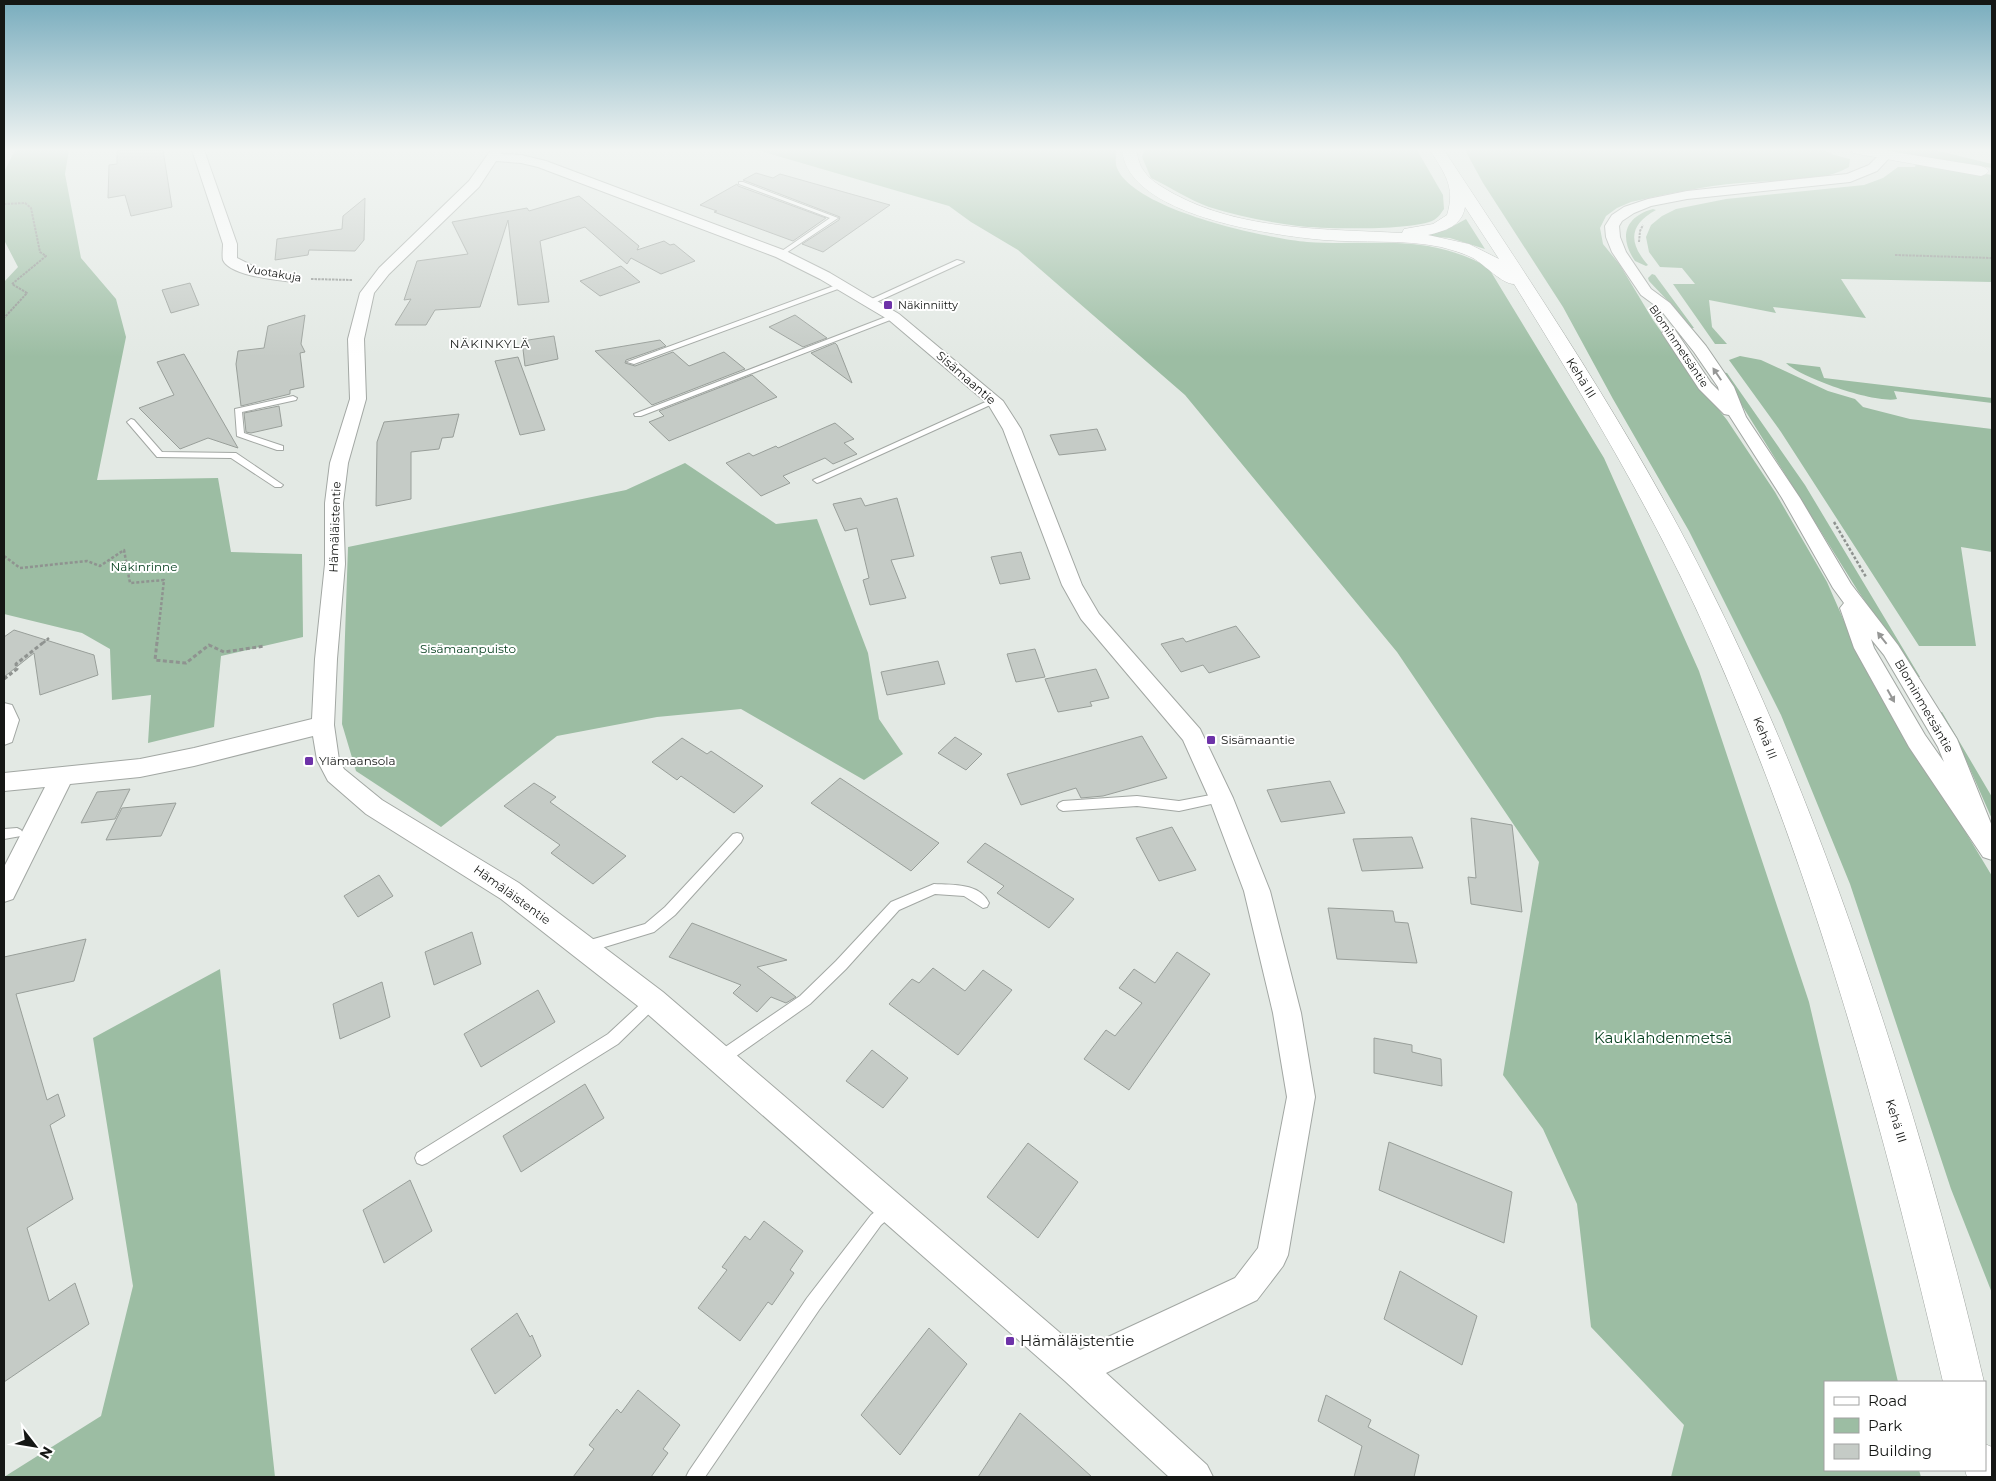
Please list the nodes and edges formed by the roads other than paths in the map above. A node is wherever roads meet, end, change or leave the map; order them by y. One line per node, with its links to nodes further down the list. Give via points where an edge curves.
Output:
1 (222, 219): 12 (street, Vuotakuja, via 230,244 230,259 238,266)
2 (438, 219): 26 (street, Hämäläistentie, via 367,292 356,339 358,399 335,482 336,564)
3 (688, 219): 10 (street, Sisämaantie)
4 (833, 219): 10 (lane)
5 (1228, 219): 9 (main road, via 1325,235)
6 (1453, 219): 9 (main road, via 1430,229)
7 (1482, 219): 14 (main road, Kehä III)
8 (1616, 219): 35 (street, Blominmetsäntie, via 1612,226 1613,237 1619,252 1646,292 1650,305 1705,386 1738,417 1791,498 1843,588 1864,648 1917,741)
9 (1389, 236): 14 (main road, via 1453,244 1474,251 1490,260)
10 (781, 254): 13 (street, Sisämaantie)
11 (960, 262): 15 (lane)
12 (293, 278)
13 (842, 286): 15 (street, Sisämaantie); 17 (lane)
14 (1528, 293): 44 (main road, Kehä III, via 1603,414 1680,550 1762,730 1834,921 1910,1167)
15 (869, 302): 16 (street, Sisämaantie)
16 (894, 317): 19 (street, Sisämaantie); 20 (lane)
17 (631, 362)
18 (293, 398): 22 (lane, via 238,411 240,434)
19 (995, 401): 23 (lane); 30 (street, Sisämaantie, via 1012,429 1072,585 1091,619 1192,735)
20 (638, 414)
21 (131, 422): 24 (lane, via 160,455 233,454)
22 (280, 448)
23 (817, 480)
24 (278, 485)
25 (4, 711): 27 (street, via 8,720)
26 (323, 725): 28 (street, via 140,768); 38 (street, Hämäläistentie, via 328,760 336,775 374,807 502,886)
27 (4, 736)
28 (62, 777): 29 (street); 36 (street)
29 (4, 782)
30 (1221, 798): 31 (lane, via 1179,806 1137,801); 43 (street, Sisämaantie, via 1257,891 1286,1013 1301,1097 1272,1254 1246,1289)
31 (1063, 806)
32 (17, 833): 33 (lane)
33 (4, 834)
34 (737, 838): 38 (lane, via 676,904 649,928)
35 (1988, 843)
36 (4, 891)
37 (983, 903): 40 (lane, via 967,891 934,889 895,906 805,1000)
38 (583, 948): 39 (street, Hämäläistentie)
39 (653, 1002): 40 (street, Hämäläistentie); 41 (lane, via 612,1039)
40 (720, 1059): 42 (street, Hämäläistentie)
41 (422, 1158)
42 (890, 1208): 43 (street, Hämäläistentie); 45 (lane, via 876,1220 813,1304)
43 (1077, 1369): 46 (street, Hämäläistentie)
44 (1964, 1381)
45 (695, 1477)
46 (1195, 1477)

